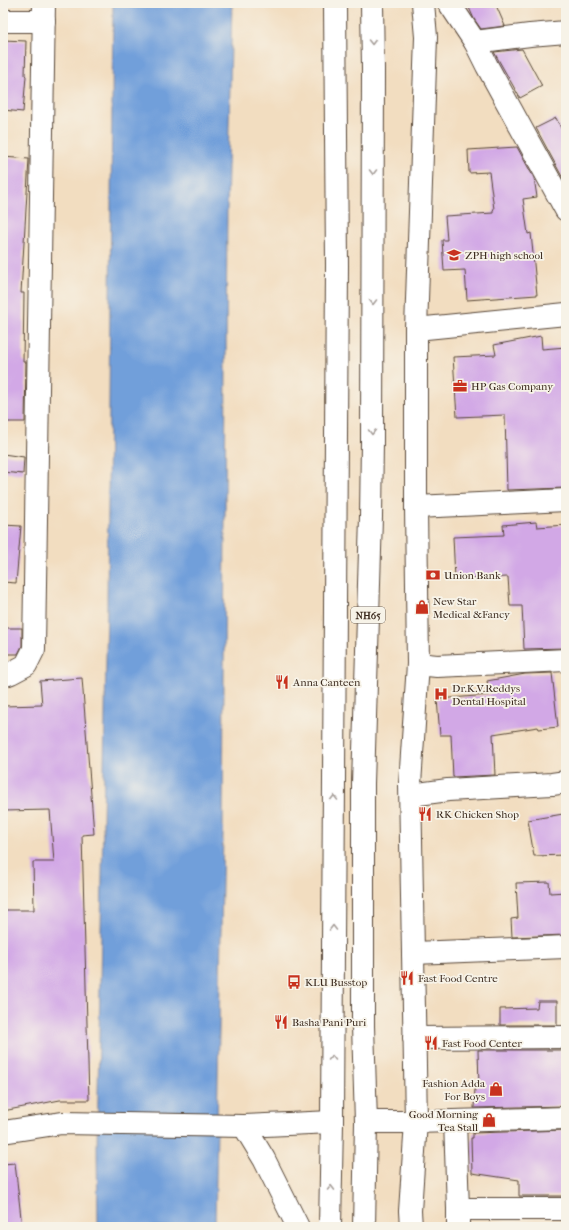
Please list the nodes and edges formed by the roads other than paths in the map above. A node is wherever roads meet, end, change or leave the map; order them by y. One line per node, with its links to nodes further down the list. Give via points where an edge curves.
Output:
1 (336, 3): 25 (main road, NH65, one-way to 1)
2 (372, 3): 26 (main road, NH65, one-way to 26, via 371,525 363,800 363,1026)
3 (423, 3): 11 (main road, via 426,37)
4 (449, 3): 8 (main road)
5 (44, 12): 6 (main road); 16 (main road, via 34,649 26,665)
6 (3, 21)
7 (566, 32): 8 (main road)
8 (475, 42): 9 (main road)
9 (566, 210)
10 (566, 314): 11 (main road)
11 (416, 329): 13 (main road)
12 (566, 500): 13 (main road)
13 (416, 507): 15 (main road)
14 (566, 660): 15 (main road, via 437,666)
15 (418, 664): 18 (main road)
16 (3, 676)
17 (566, 782): 18 (main road)
18 (411, 795): 20 (main road)
19 (566, 947): 20 (main road)
20 (413, 953): 22 (main road)
21 (566, 1037): 22 (main road)
22 (414, 1038): 27 (main road)
23 (566, 1118): 24 (main road)
24 (455, 1121): 27 (main road); 31 (main road)
25 (332, 1122): 28 (main road); 33 (main road, NH65, one-way to 25)
26 (366, 1122): 27 (main road); 34 (main road, NH65)
27 (416, 1122): 35 (main road)
28 (244, 1126): 29 (main road, via 62,1123); 32 (main road, via 264,1159)
29 (3, 1132)
30 (566, 1209): 31 (main road)
31 (458, 1218)
32 (298, 1227)
33 (330, 1227)
34 (364, 1227)
35 (411, 1227)

